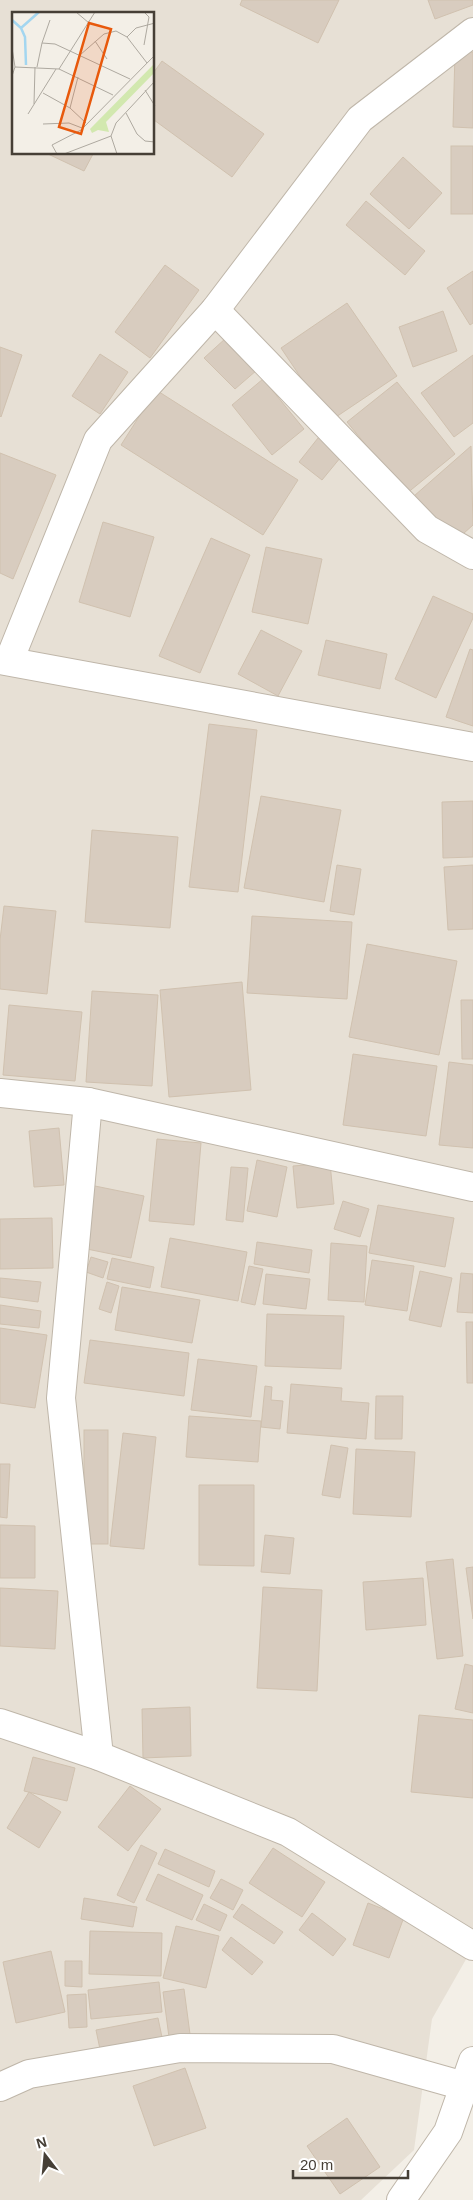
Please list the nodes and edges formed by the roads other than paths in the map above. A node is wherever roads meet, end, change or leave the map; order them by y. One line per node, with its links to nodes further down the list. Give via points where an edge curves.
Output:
1 (473, 32): 2 (street, via 360,119)
2 (215, 310): 3 (street, via 427,529); 4 (street, via 98,440)
3 (473, 555)
4 (4, 661): 5 (street)
5 (473, 747)
6 (0, 1093): 7 (street)
7 (88, 1102): 8 (street); 10 (street, via 61,1398)
8 (473, 1187)
9 (0, 1723): 10 (street)
10 (99, 1756): 11 (street, via 288,1832)
11 (473, 1946)
12 (473, 2061): 13 (street)
13 (464, 2086): 14 (street, via 334,2049 180,2048 29,2074); 15 (street, via 448,2132)
14 (0, 2087)
15 (401, 2200)

